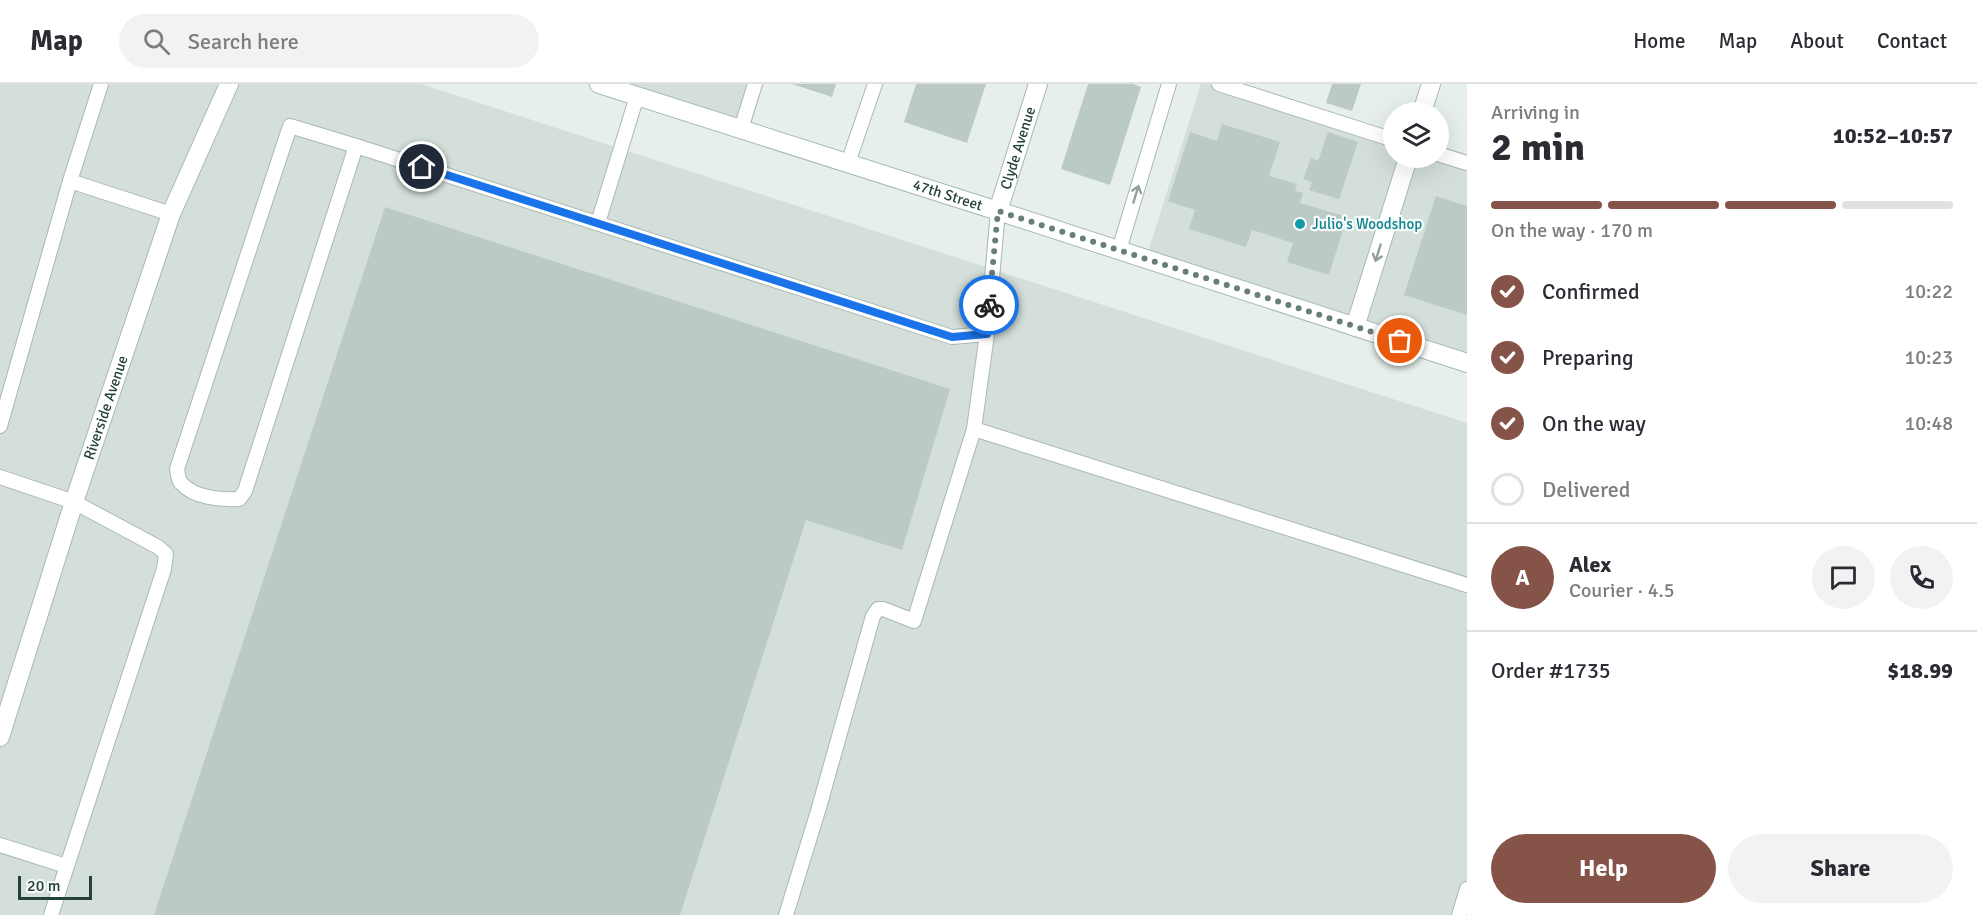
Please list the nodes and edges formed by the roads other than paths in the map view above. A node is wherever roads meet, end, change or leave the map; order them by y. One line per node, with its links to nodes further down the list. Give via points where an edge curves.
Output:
1 (101, 84): 20 (lane)
2 (228, 84): 22 (street, Riverside Avenue)
3 (599, 84): 11 (street, 47th Street)
4 (755, 84): 13 (lane)
5 (875, 84): 18 (lane)
6 (1038, 84): 21 (street, Clyde Avenue)
7 (1169, 84): 24 (lane, one-way to 7)
8 (1219, 84): 10 (lane)
9 (1431, 84): 12 (street)
10 (1235, 86): 14 (lane)
11 (643, 93): 13 (street, 47th Street); 23 (lane)
12 (1425, 102)
13 (741, 129): 18 (street, 47th Street)
14 (1383, 136)
15 (356, 146): 15 (lane, via 290,126 177,469 180,482 191,491 221,500 239,499 245,491); 23 (lane)
16 (1449, 157): 17 (lane)
17 (1467, 163)
18 (848, 164): 21 (street, 47th Street)
19 (1405, 168): 25 (street, one-way to 25)
20 (70, 181): 22 (lane); 28 (lane)
21 (998, 211): 24 (street, 47th Street); 26 (lane)
22 (171, 214): 31 (street, Riverside Avenue)
23 (598, 224): 26 (lane, via 952,337)
24 (1119, 250): 25 (street, 47th Street)
25 (1355, 327): 27 (street, 47th Street)
26 (987, 334): 29 (lane)
27 (1467, 363)
28 (0, 426)
29 (974, 429): 32 (lane); 38 (lane, via 914,621 883,609 873,616)
30 (0, 477): 31 (lane)
31 (74, 502): 33 (street, Riverside Avenue); 35 (lane, via 166,554)
32 (1467, 585)
33 (0, 737)
34 (0, 844): 35 (lane)
35 (66, 866): 37 (lane)
36 (1467, 889): 39 (lane)
37 (51, 915)
38 (786, 915)
39 (1459, 915)

